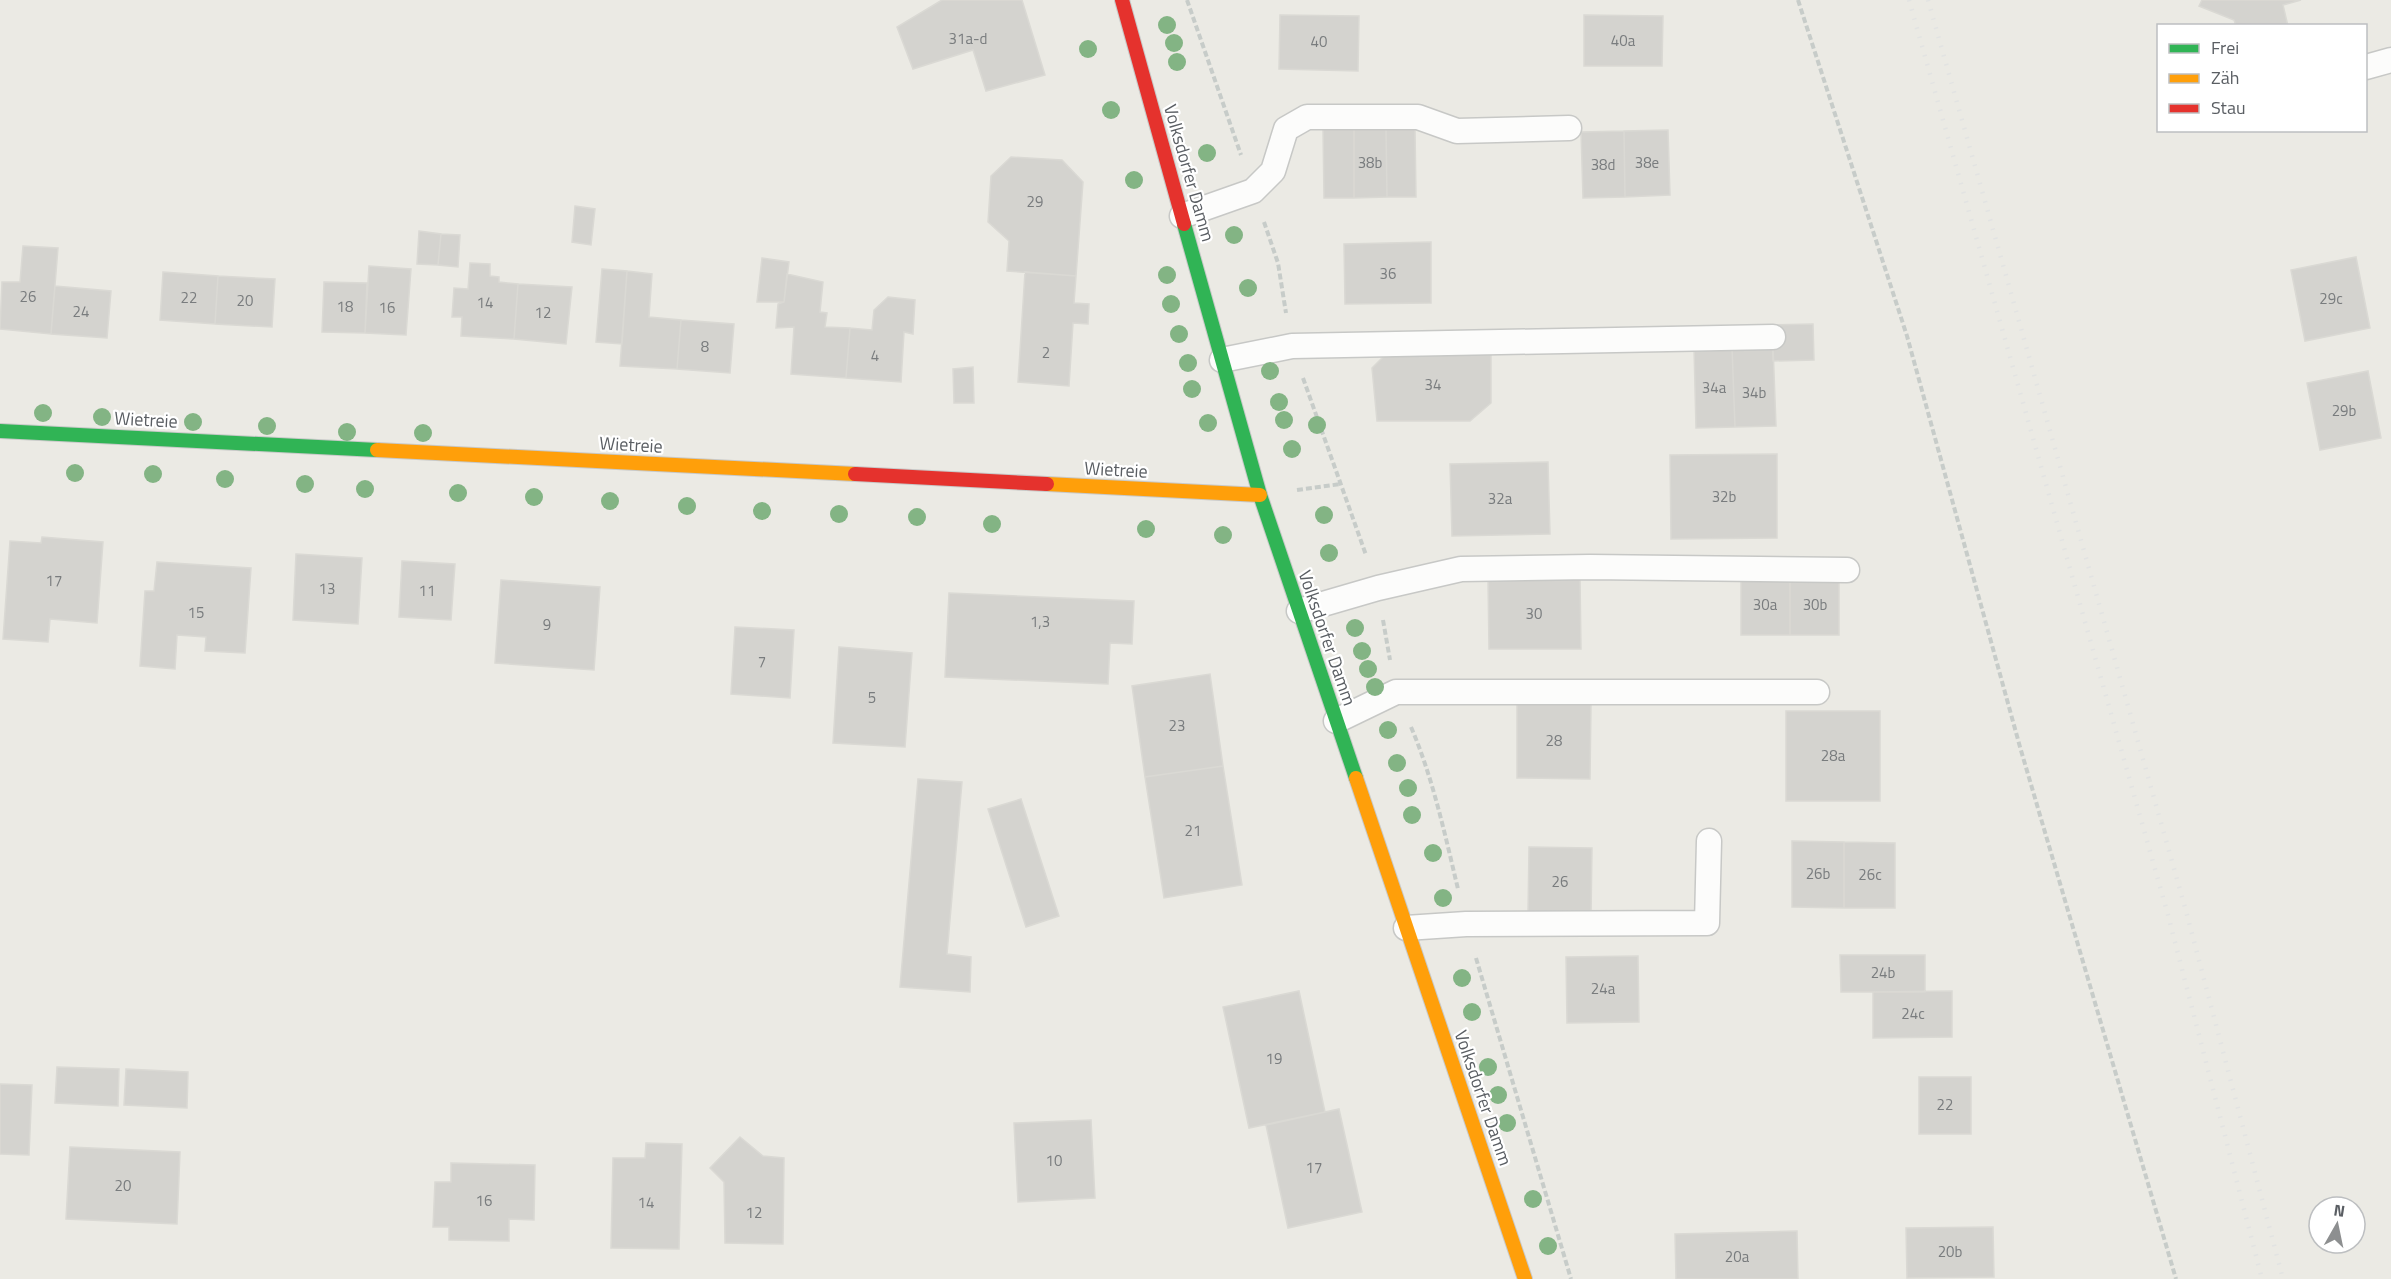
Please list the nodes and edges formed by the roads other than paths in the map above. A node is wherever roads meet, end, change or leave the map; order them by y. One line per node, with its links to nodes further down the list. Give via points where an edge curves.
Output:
1 (1122, 0): 5 (main road, Volksdorfer Damm)
2 (2391, 60): 3 (lane)
3 (2367, 67)
4 (1569, 128): 5 (lane, via 1457,131 1418,117 1307,117 1286,129 1273,171 1253,191)
5 (1182, 216): 7 (main road, Volksdorfer Damm)
6 (1773, 337): 7 (lane, via 1292,346)
7 (1222, 360): 9 (main road, Volksdorfer Damm)
8 (0, 431): 9 (main road, Wietreie)
9 (1260, 495): 11 (main road, Volksdorfer Damm)
10 (1847, 570): 11 (lane, via 1461,569)
11 (1299, 611): 13 (main road, Volksdorfer Damm)
12 (1817, 692): 13 (lane, via 1396,692)
13 (1336, 721): 15 (main road, Volksdorfer Damm)
14 (1709, 841): 15 (lane, via 1707,923 1466,924)
15 (1406, 928): 16 (main road, Volksdorfer Damm)
16 (1525, 1279)

